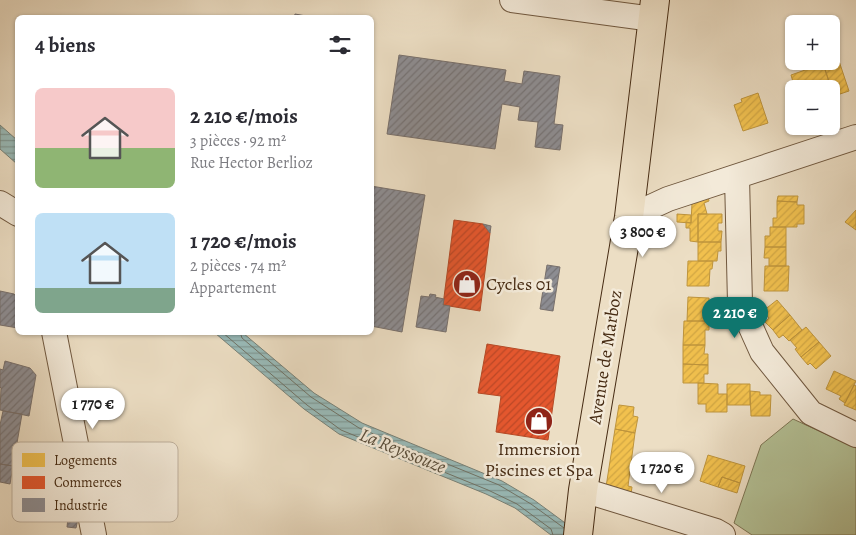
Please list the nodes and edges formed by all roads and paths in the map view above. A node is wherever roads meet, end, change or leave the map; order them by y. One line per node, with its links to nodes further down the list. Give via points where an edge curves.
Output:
1 (512, 0): 2 (street)
2 (654, 9): 7 (main road, Avenue de Marboz)
3 (856, 137): 4 (street)
4 (736, 177): 7 (street, via 668,199); 9 (street, via 740,304 762,352 811,413)
5 (0, 203): 6 (street)
6 (15, 212)
7 (629, 217): 11 (main road, Avenue de Marboz)
8 (55, 335): 10 (street)
9 (856, 435)
10 (76, 442)
11 (584, 490): 14 (main road, Avenue de Marboz); 15 (street, via 716,530)
12 (91, 522): 13 (street)
13 (94, 535)
14 (578, 535)
15 (723, 535)

